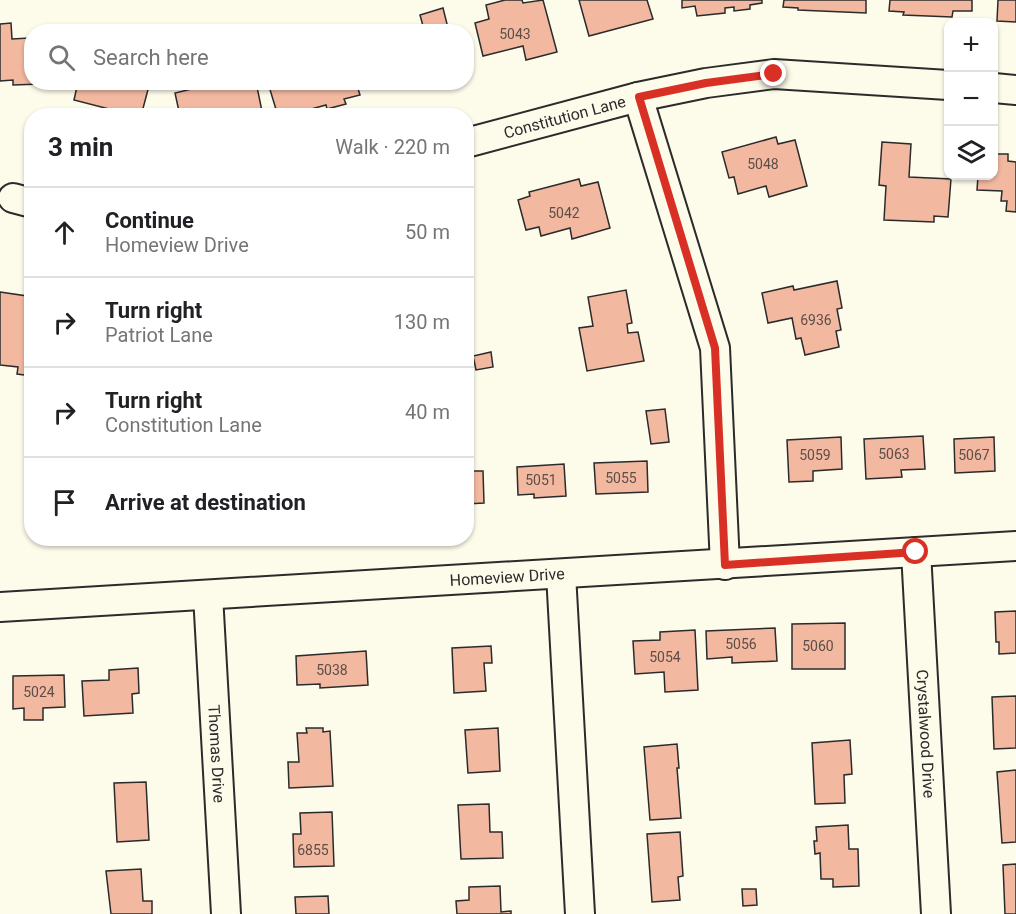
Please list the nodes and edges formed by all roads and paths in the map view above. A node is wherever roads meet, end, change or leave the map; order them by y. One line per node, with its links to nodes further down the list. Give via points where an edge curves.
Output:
1 (944, 85): 4 (street, Constitution Lane, via 774,74)
2 (998, 88): 3 (street)
3 (1016, 90)
4 (639, 97): 5 (street, Constitution Lane); 8 (street, via 715,348)
5 (474, 141)
6 (1016, 546): 7 (street, Homeview Drive)
7 (916, 552): 8 (street, Homeview Drive); 14 (street, Crystalwood Drive)
8 (725, 565): 9 (street, Homeview Drive)
9 (561, 574): 10 (street, Homeview Drive); 13 (street)
10 (208, 595): 11 (street, Homeview Drive); 12 (street, Thomas Drive)
11 (0, 607)
12 (226, 914)
13 (580, 914)
14 (936, 914)

